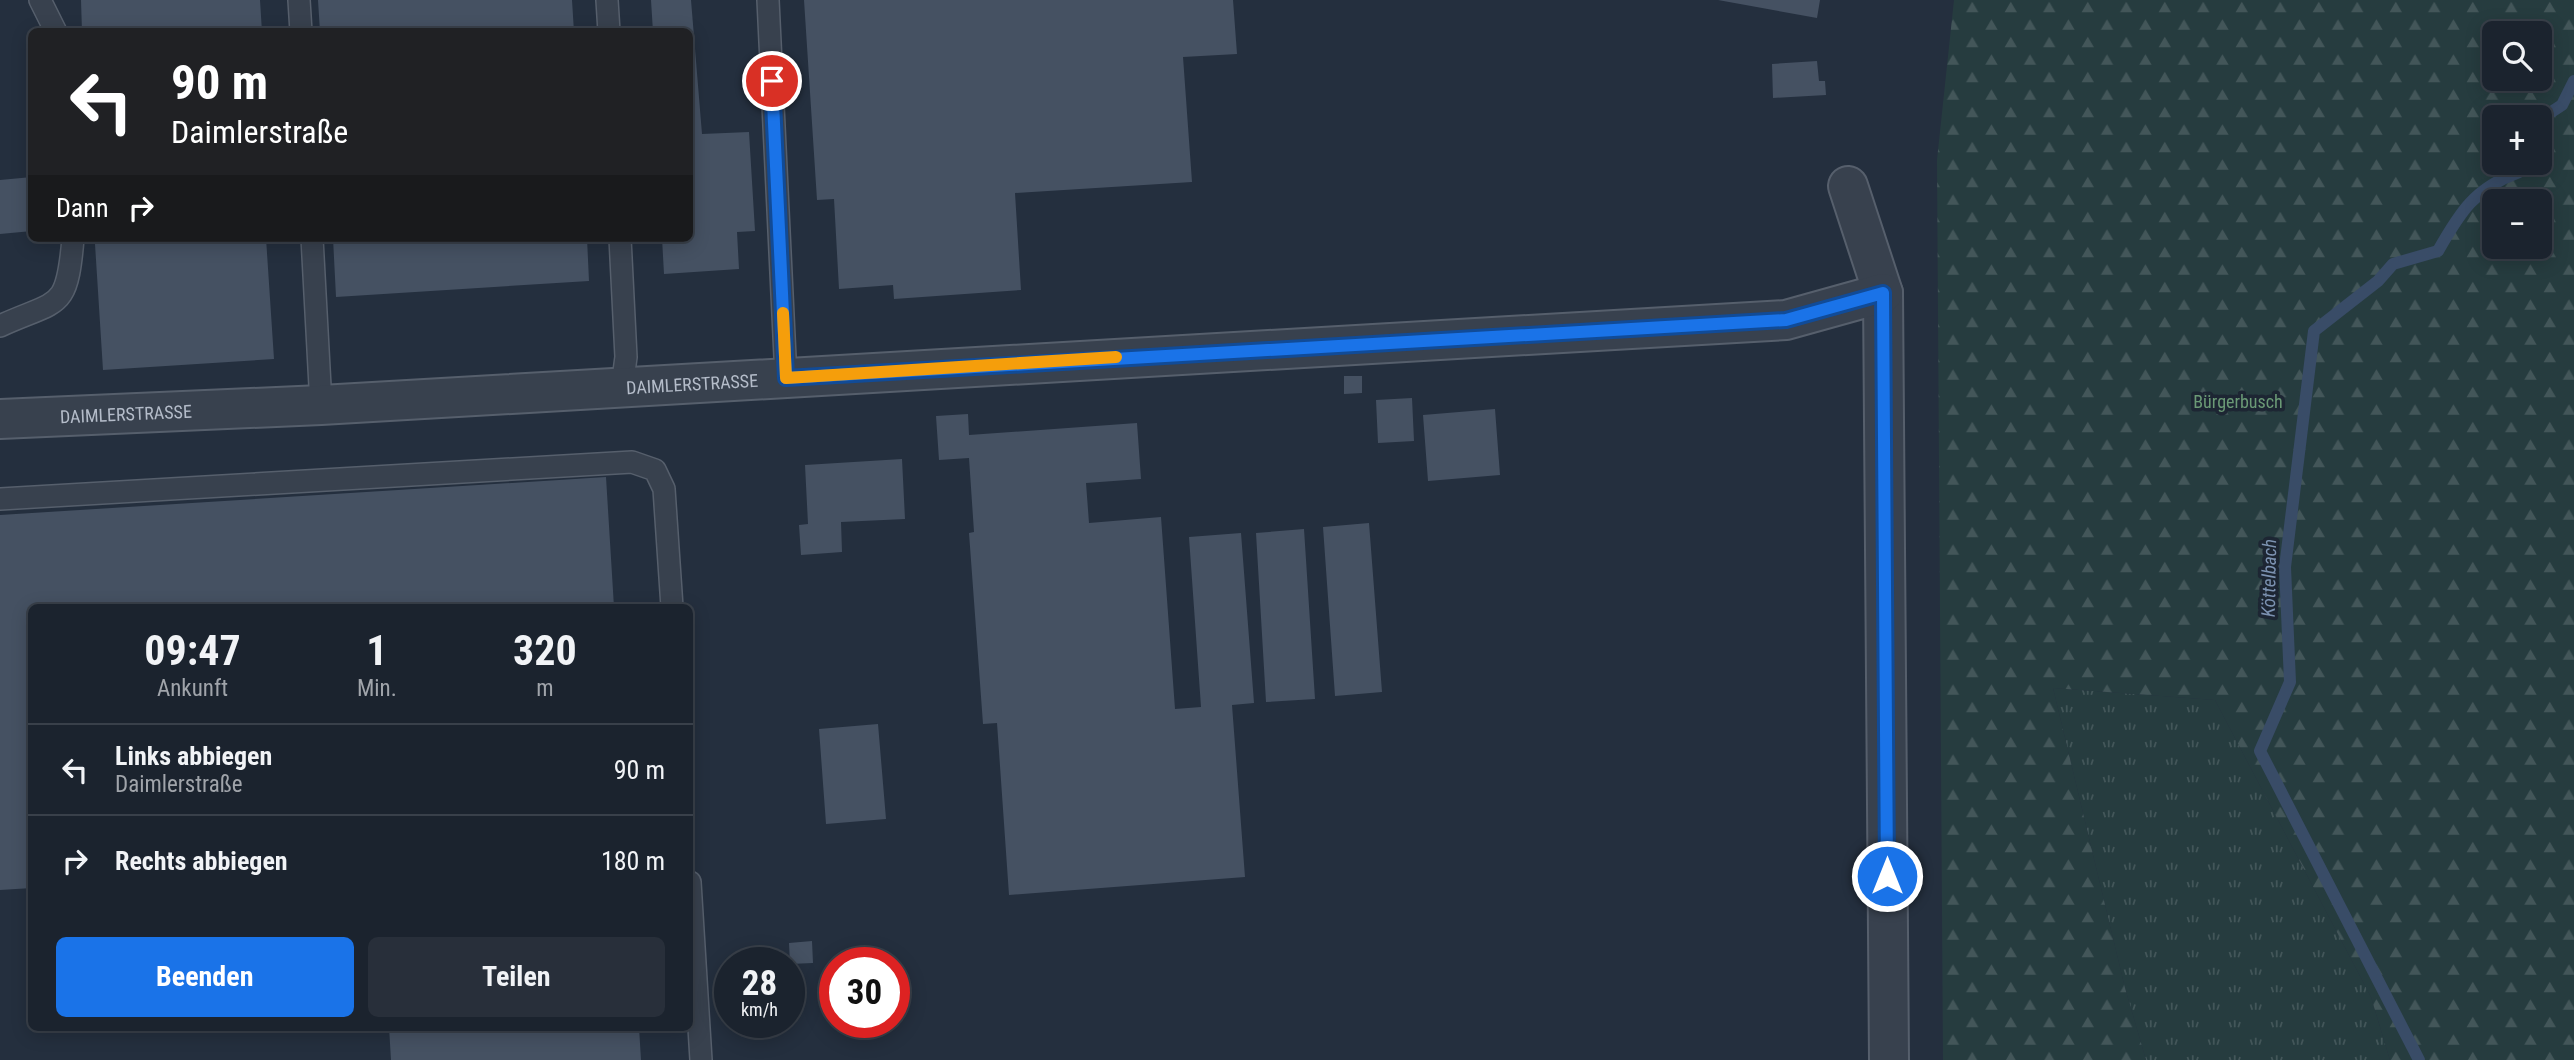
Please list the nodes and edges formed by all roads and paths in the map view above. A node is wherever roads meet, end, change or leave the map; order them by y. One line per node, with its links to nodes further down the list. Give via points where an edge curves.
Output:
1 (40, 0): 5 (lane)
2 (299, 0): 6 (lane)
3 (607, 0): 7 (lane)
4 (768, 0): 14 (lane)
5 (54, 28)
6 (301, 28)
7 (608, 28)
8 (1847, 186): 12 (street)
9 (72, 242): 13 (lane, via 67,284 57,302)
10 (312, 242): 16 (lane)
11 (620, 242): 15 (lane, via 626,357)
12 (1883, 293): 14 (street, DAIMLERSTRASSE, via 1786,320); 22 (street)
13 (0, 326)
14 (786, 378): 15 (street, DAIMLERSTRASSE)
15 (622, 387): 16 (street, DAIMLERSTRASSE)
16 (321, 405): 17 (street, DAIMLERSTRASSE)
17 (0, 419)
18 (0, 499): 19 (lane, via 632,462 655,470 664,489)
19 (672, 604)
20 (693, 931): 21 (lane)
21 (701, 1060)
22 (1889, 1060)

